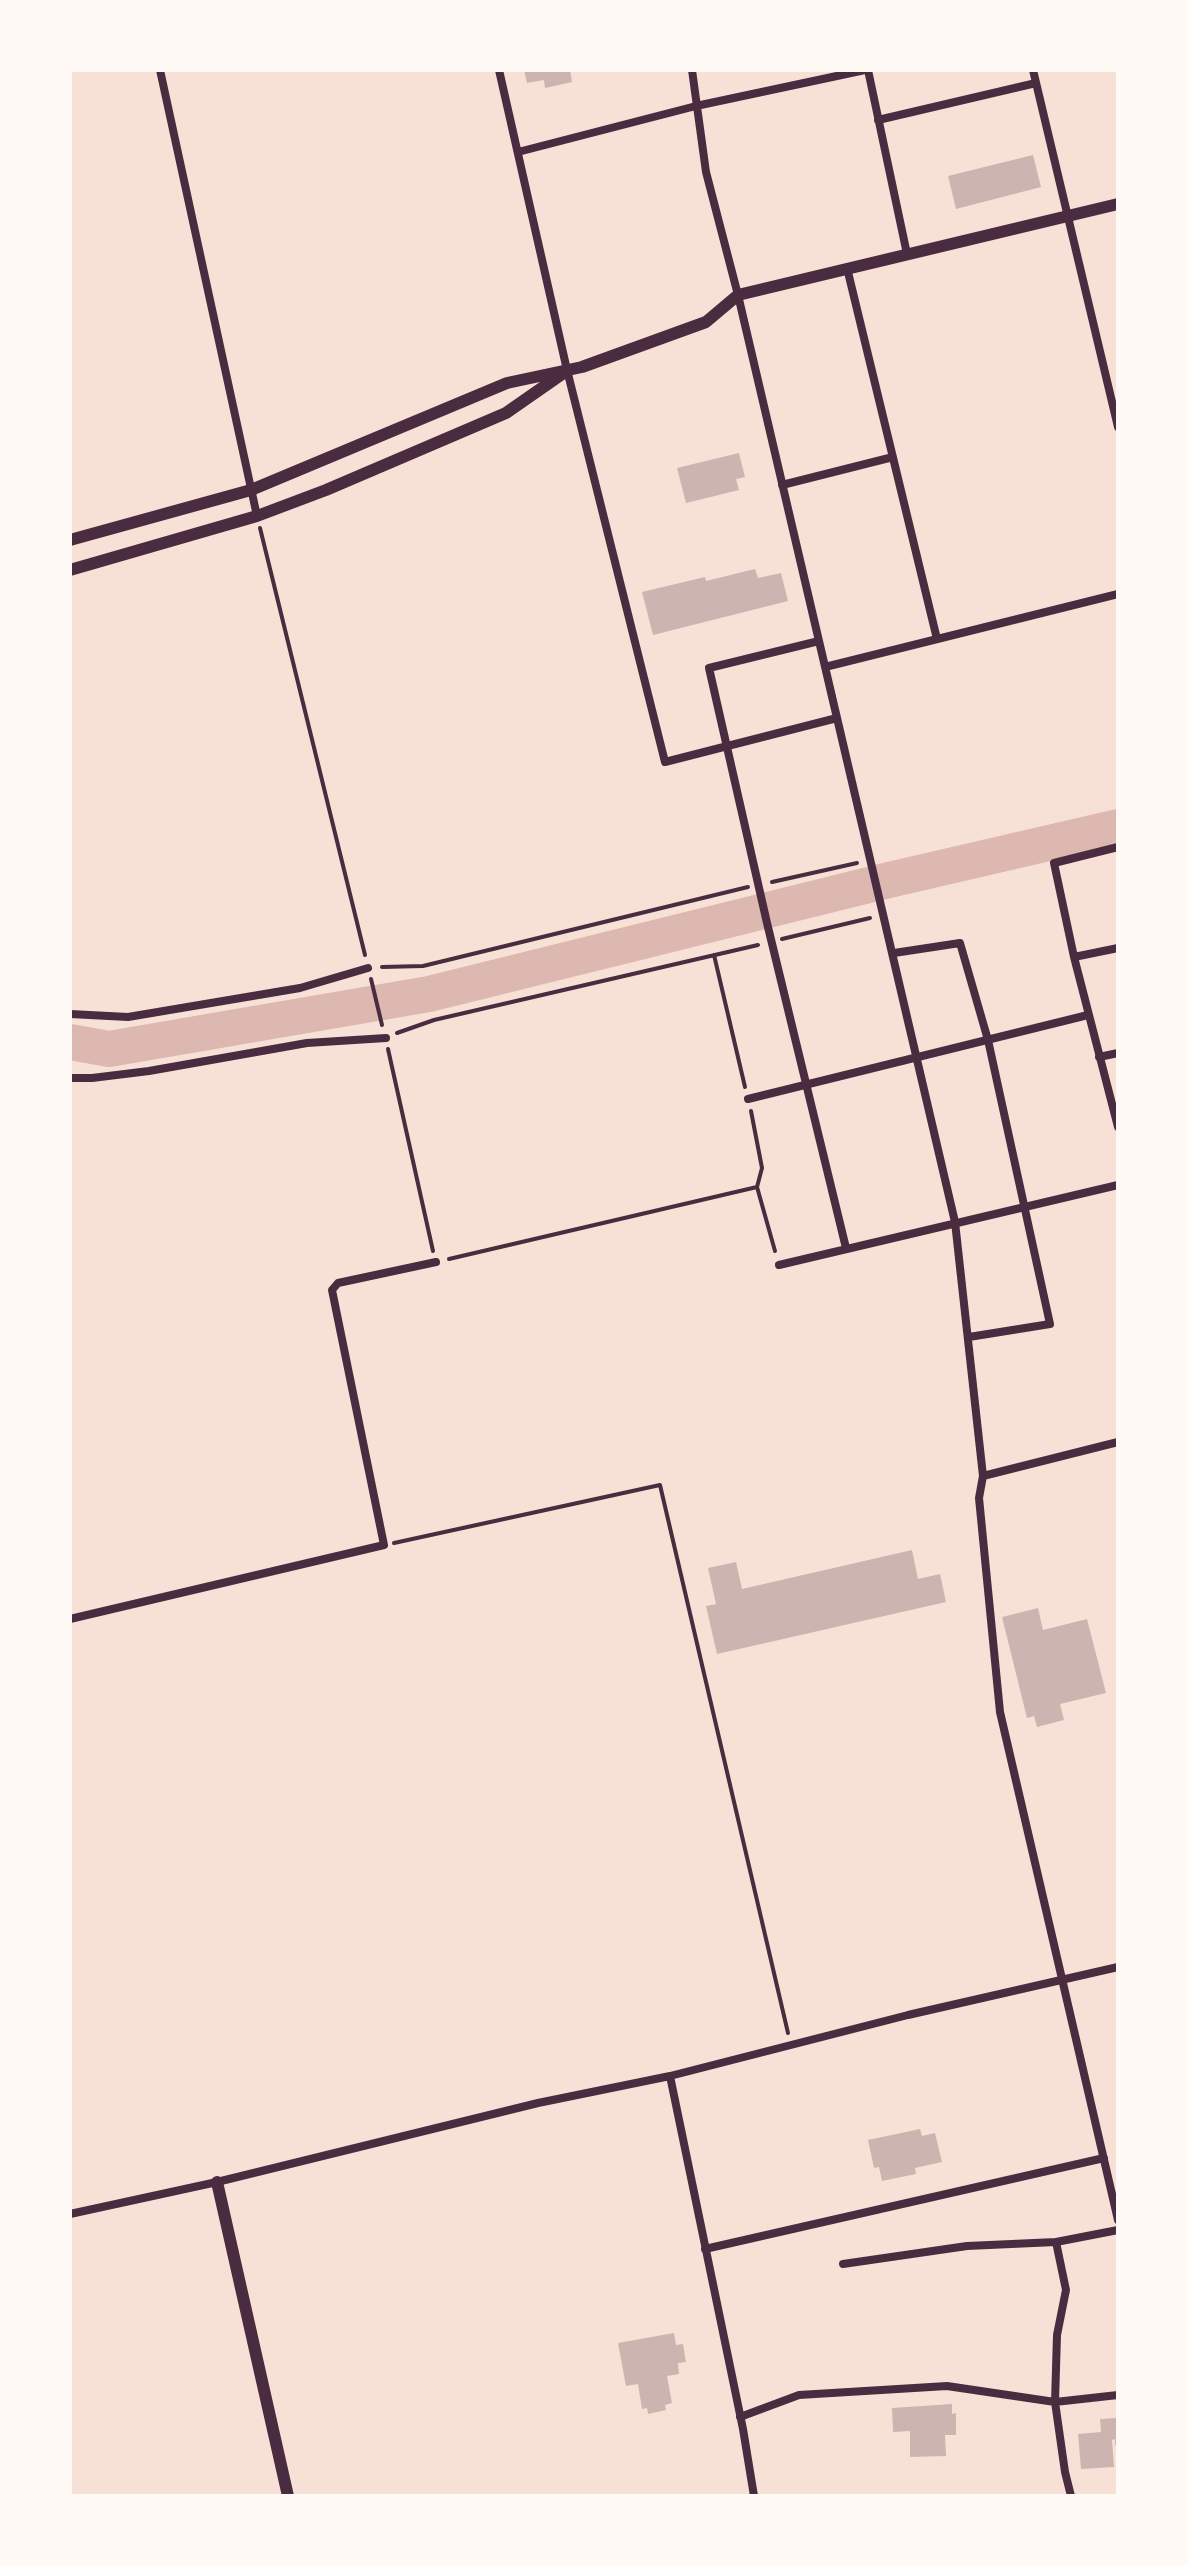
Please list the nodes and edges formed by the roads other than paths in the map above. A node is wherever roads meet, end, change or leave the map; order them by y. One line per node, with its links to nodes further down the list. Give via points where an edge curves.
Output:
1 (160, 70): 20 (street)
2 (499, 70): 9 (street)
3 (692, 70): 7 (street)
4 (866, 70): 7 (street); 8 (street)
5 (1033, 70): 6 (street)
6 (1036, 83): 8 (street); 11 (street)
7 (696, 106): 9 (street); 14 (street, via 706,172)
8 (878, 120): 12 (street)
9 (518, 152): 15 (street)
10 (1118, 204): 11 (street)
11 (1069, 216): 12 (street); 16 (street)
12 (907, 254): 13 (street)
13 (847, 268): 14 (street); 18 (street)
14 (738, 295): 15 (street, via 706,322); 19 (street)
15 (567, 370): 20 (street, via 507,383); 21 (street, via 506,413); 29 (street, via 665,762)
16 (1116, 413): 17 (street)
17 (1118, 427)
18 (893, 457): 19 (street); 25 (street)
19 (782, 485): 26 (street)
20 (251, 490): 21 (street); 22 (street)
21 (257, 516): 23 (street)
22 (70, 540)
23 (70, 570)
24 (1118, 594): 25 (street)
25 (937, 639): 27 (street)
26 (819, 641): 27 (street); 29 (street, via 709,668)
27 (825, 667): 28 (street)
28 (837, 718): 29 (street); 32 (street)
29 (727, 748): 43 (street)
30 (1118, 847): 33 (street, via 1054,863)
31 (1118, 948): 33 (street)
32 (894, 953): 38 (street, via 960,943); 40 (street)
33 (1074, 957): 36 (street)
34 (369, 972): 35 (street, via 128,1017)
35 (70, 1014)
36 (1088, 1015): 38 (street); 41 (street)
37 (386, 1038): 42 (street, via 307,1043 149,1071)
38 (988, 1040): 40 (street); 47 (street)
39 (1118, 1053): 41 (street)
40 (918, 1057): 43 (street); 48 (street)
41 (1099, 1057): 45 (street)
42 (70, 1078)
43 (805, 1084): 44 (street); 49 (street)
44 (748, 1099)
45 (1118, 1127)
46 (1118, 1185): 47 (street)
47 (1024, 1207): 48 (street); 52 (street, via 1050,1324)
48 (955, 1222): 49 (street); 52 (street)
49 (846, 1248): 51 (street)
50 (436, 1262): 55 (street, via 338,1283 332,1290 384,1545)
51 (779, 1265)
52 (969, 1337): 54 (street)
53 (1118, 1442): 54 (street)
54 (983, 1476): 57 (street, via 979,1498 1000,1712)
55 (70, 1619)
56 (1118, 1967): 57 (street)
57 (1064, 1981): 58 (street); 59 (street)
58 (670, 2076): 60 (street); 65 (street)
59 (1104, 2158): 62 (street); 65 (street)
60 (217, 2182): 61 (street); 70 (street)
61 (70, 2214)
62 (1118, 2220)
63 (1118, 2230): 64 (street)
64 (1056, 2242): 66 (street, via 967,2246); 68 (street, via 1066,2290 1057,2335)
65 (705, 2249): 69 (street)
66 (843, 2264)
67 (1118, 2395): 68 (street)
68 (1055, 2402): 69 (street, via 947,2386 799,2395); 72 (street)
69 (740, 2417): 71 (street)
70 (288, 2496)
71 (754, 2496)
72 (1071, 2496)

